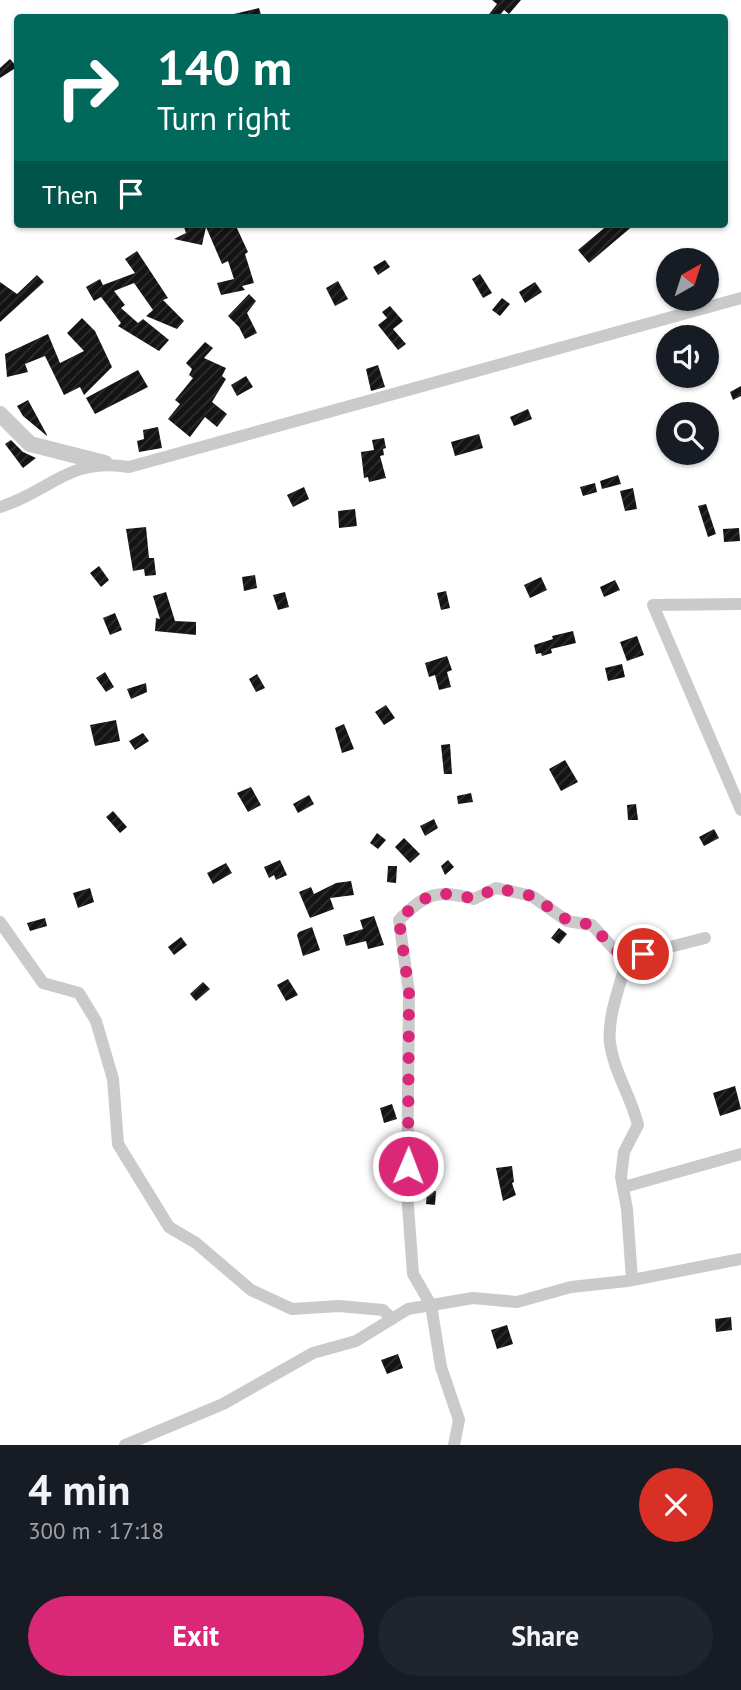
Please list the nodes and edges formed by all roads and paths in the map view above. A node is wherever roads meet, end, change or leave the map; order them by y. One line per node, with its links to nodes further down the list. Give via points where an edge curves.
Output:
1 (741, 298): 3 (street, via 129,467)
2 (0, 414): 3 (street, via 30,444)
3 (104, 463): 4 (street, via 57,477 20,501)
4 (0, 507)
5 (741, 604): 6 (street, via 653,605)
6 (741, 810)
7 (0, 922): 15 (street, via 44,982 79,993 96,1021 113,1079 118,1144 169,1227 196,1243 251,1290 292,1309 340,1306 383,1310)
8 (705, 938): 9 (street)
9 (627, 958): 11 (street, via 610,1042 638,1125 624,1152); 14 (street, via 592,925 567,920 532,896 496,888 474,899 448,892 421,898 399,920 409,992 407,1192 413,1274)
10 (741, 1154): 11 (street)
11 (624, 1187): 13 (street)
12 (741, 1259): 13 (street)
13 (632, 1280): 14 (street, via 571,1287 517,1301 473,1298)
14 (430, 1305): 15 (street, via 408,1309); 17 (street, via 441,1367 459,1420)
15 (393, 1319): 16 (street, via 356,1341 313,1353 223,1404)
16 (125, 1445)
17 (454, 1445)

